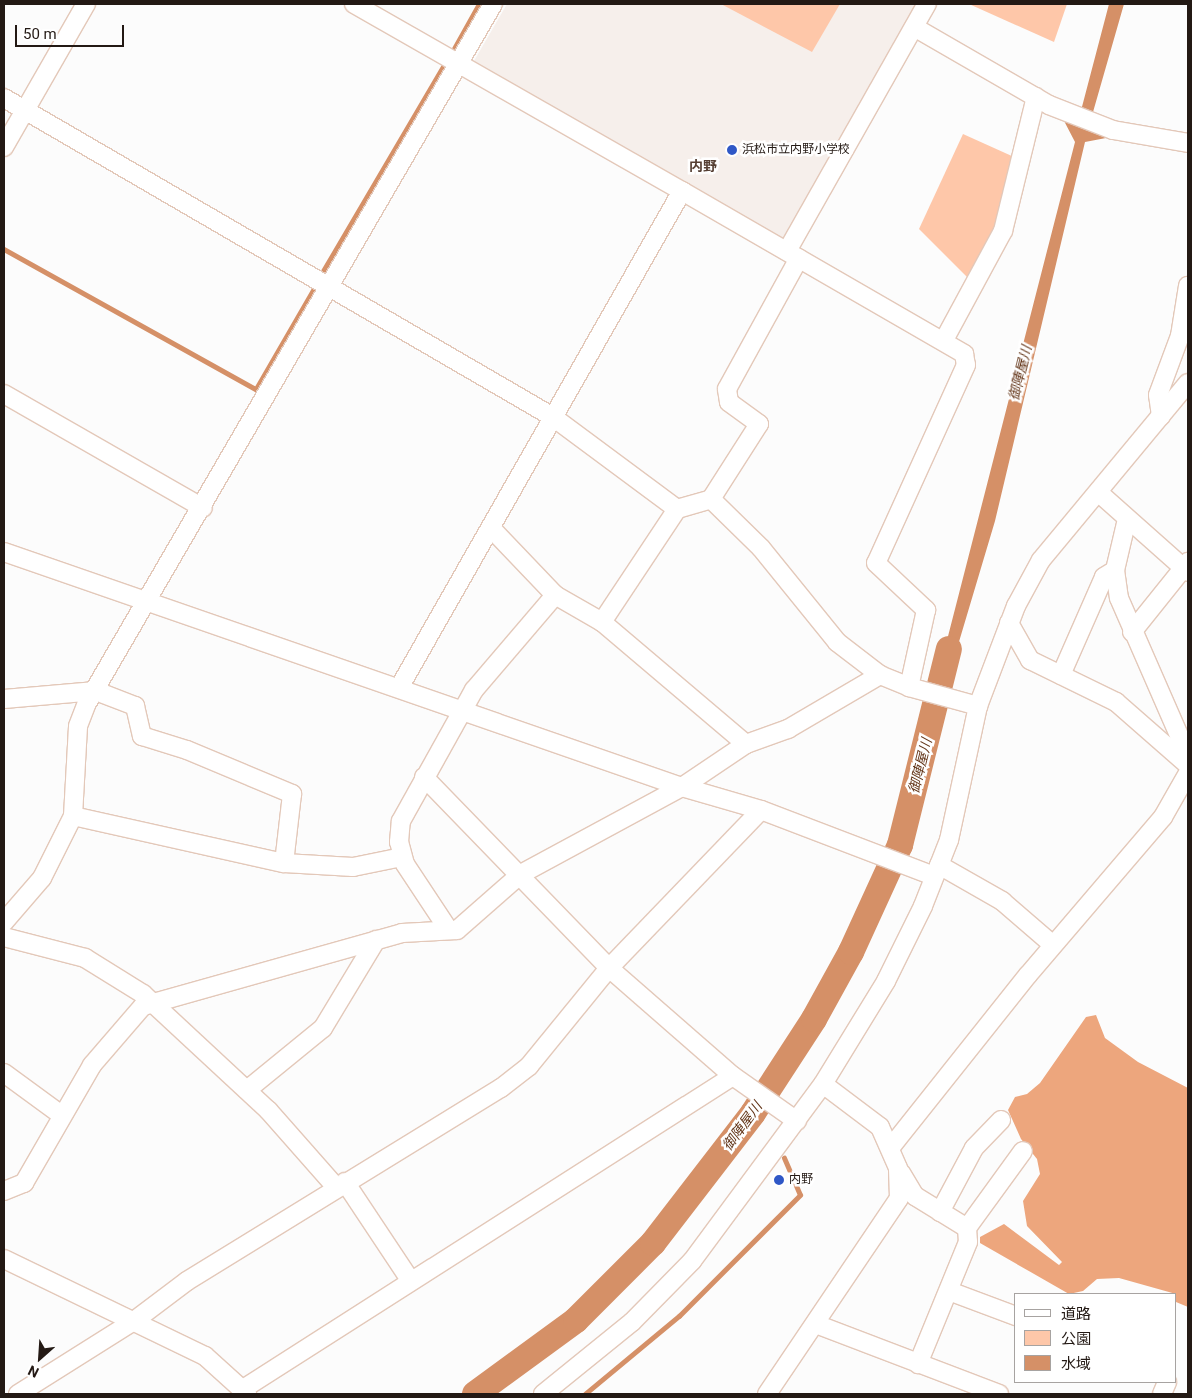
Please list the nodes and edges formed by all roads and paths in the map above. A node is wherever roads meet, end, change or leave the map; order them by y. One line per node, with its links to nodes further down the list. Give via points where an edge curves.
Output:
1 (86, 4): 9 (street)
2 (354, 4): 6 (street)
3 (493, 4): 6 (street)
4 (927, 4): 5 (street)
5 (914, 27): 7 (street); 13 (street)
6 (451, 59): 12 (street); 14 (street)
7 (1036, 97): 10 (street, via 1113,130); 16 (street, via 1003,231)
8 (4, 98): 9 (street)
9 (24, 110): 11 (street); 14 (street)
10 (1188, 143)
11 (4, 147)
12 (682, 191): 13 (street); 20 (street)
13 (793, 254): 16 (street); 22 (street, via 727,389 730,402 759,424)
14 (322, 283): 20 (street); 23 (street)
15 (1188, 286): 19 (street, via 1180,336 1158,395)
16 (944, 340): 37 (street, via 964,354 966,365 876,563 926,610)
17 (1188, 383): 19 (street)
18 (4, 394): 23 (street)
19 (1161, 416): 21 (street)
20 (553, 417): 24 (street); 26 (street)
21 (1098, 492): 25 (street); 33 (street, via 1041,560)
22 (711, 499): 24 (street); 36 (street, via 761,548 837,642)
23 (202, 508): 31 (street)
24 (677, 509): 32 (street)
25 (1128, 519): 28 (street); 29 (street)
26 (491, 528): 30 (street); 38 (street)
27 (4, 552): 31 (street)
28 (1187, 567): 34 (street)
29 (1115, 570): 34 (street); 35 (street, via 1104,577)
30 (555, 595): 32 (street); 43 (street, via 474,690)
31 (149, 603): 38 (street); 39 (street)
32 (602, 622): 45 (street)
33 (1009, 623): 35 (street, via 1027,658); 42 (street)
34 (1132, 632): 41 (street)
35 (1061, 674): 44 (street, via 1106,696)
36 (880, 675): 37 (street); 45 (street, via 788,729)
37 (912, 687): 42 (street)
38 (399, 688): 43 (street)
39 (96, 691): 40 (street); 52 (street, via 78,726); 54 (street, via 135,706 142,736 187,750 292,794)
40 (4, 699)
41 (1164, 703): 44 (street); 46 (street)
42 (972, 704): 55 (street, via 951,831)
43 (463, 712): 49 (street); 50 (street)
44 (1137, 717): 47 (street)
45 (746, 744): 50 (street)
46 (1188, 756)
47 (1188, 766)
48 (1188, 773): 61 (street, via 1163,817)
49 (424, 777): 53 (street, via 401,821); 56 (street)
50 (682, 787): 51 (street); 56 (street)
51 (760, 810): 55 (street, via 870,852); 62 (street)
52 (73, 816): 54 (street); 57 (street, via 42,878)
53 (402, 857): 54 (street, via 353,868); 58 (street)
54 (284, 862)
55 (931, 871): 61 (street, via 1002,901); 66 (street, via 886,981)
56 (521, 874): 58 (street, via 457,930); 62 (street)
57 (4, 922)
58 (448, 929): 60 (street)
59 (4, 937): 63 (street, via 91,961 124,980)
60 (376, 940): 63 (street); 67 (street, via 323,1028)
61 (1054, 945): 71 (street)
62 (609, 968): 65 (street); 74 (street, via 529,1066 502,1088)
63 (150, 1002): 67 (street); 68 (street, via 92,1065)
64 (4, 1073): 68 (street)
65 (738, 1080): 69 (street); 79 (street)
66 (823, 1084): 69 (street); 71 (street, via 872,1119)
67 (247, 1090): 74 (street)
68 (60, 1114): 75 (street, via 24,1183)
69 (791, 1117): 87 (street, via 716,1232 666,1289)
70 (1001, 1120): 76 (street, via 974,1148)
71 (891, 1147): 73 (street)
72 (1023, 1151): 77 (street)
73 (898, 1168): 76 (street, via 910,1192); 83 (street, via 896,1204)
74 (341, 1185): 79 (street); 82 (street, via 187,1281)
75 (4, 1191)
76 (940, 1212): 77 (street)
77 (967, 1228): 80 (street, via 968,1242)
78 (4, 1260): 82 (street)
79 (410, 1280): 85 (street)
80 (949, 1291): 81 (street); 84 (street)
81 (1014, 1315)
82 (134, 1320): 85 (street, via 205,1356); 86 (street)
83 (816, 1324): 84 (street); 88 (street)
84 (918, 1364): 89 (street)
85 (245, 1391)
86 (18, 1394)
87 (544, 1394)
88 (767, 1394)
89 (999, 1394)

